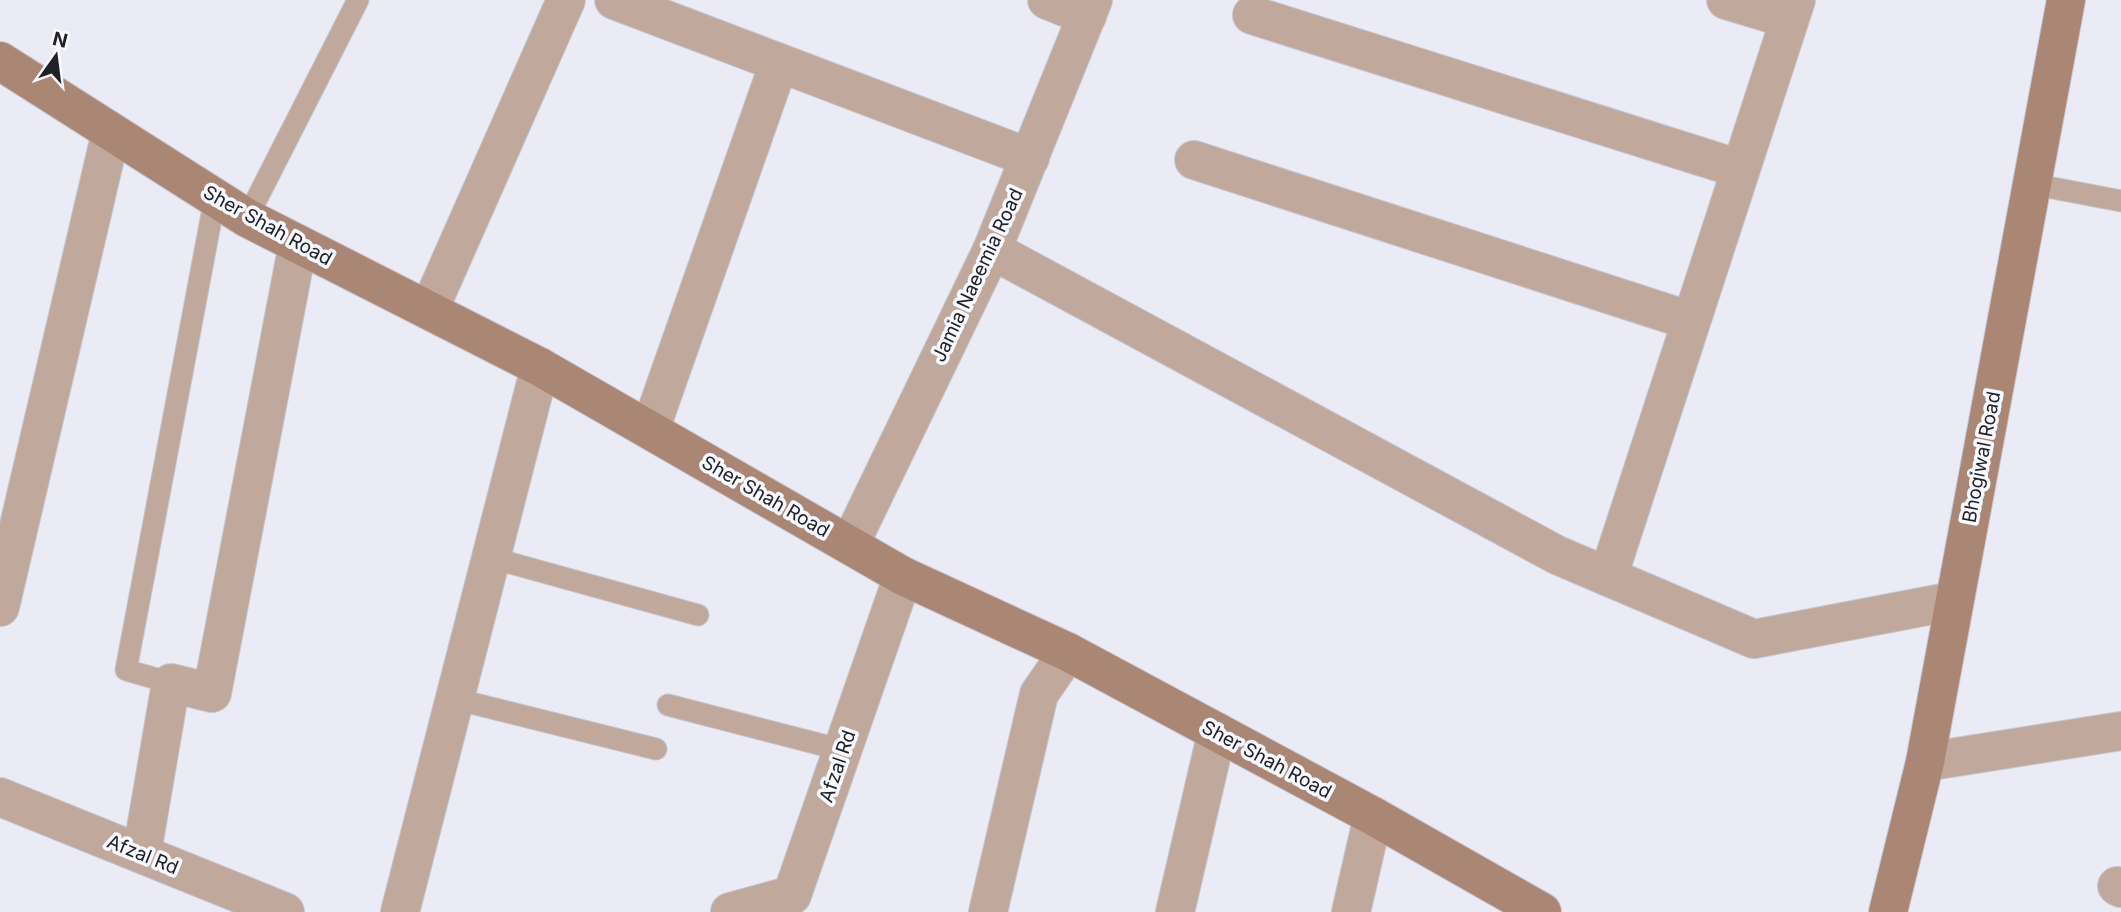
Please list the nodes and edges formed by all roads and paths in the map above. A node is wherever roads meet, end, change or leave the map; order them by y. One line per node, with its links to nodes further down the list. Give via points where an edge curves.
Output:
1 (358, 0): 18 (lane)
2 (566, 0): 21 (street)
3 (614, 0): 11 (street)
4 (1047, 0): 7 (street)
5 (1726, 0): 8 (street)
6 (2066, 0): 16 (main road, Bhogiwal Road)
7 (1090, 8): 13 (street, Jamia Naeemia Road)
8 (1793, 9): 15 (street)
9 (1252, 15): 15 (street)
10 (0, 61): 12 (main road, Sher Shah Road)
11 (779, 63): 13 (street); 24 (street)
12 (111, 132): 18 (main road, Sher Shah Road); 30 (street)
13 (1030, 158): 20 (street, Jamia Naeemia Road)
14 (1194, 160): 22 (street)
15 (1740, 169): 22 (street)
16 (2032, 184): 17 (lane); 29 (main road, Bhogiwal Road)
17 (2121, 201)
18 (231, 208): 19 (main road, Sher Shah Road); 33 (lane, via 126,670)
19 (298, 244): 21 (main road, Sher Shah Road); 33 (street, via 212,693)
20 (992, 250): 25 (street, Jamia Naeemia Road); 28 (street, via 1558,555)
21 (429, 310): 23 (main road, Sher Shah Road)
22 (1691, 321): 28 (street)
23 (540, 367): 24 (main road, Sher Shah Road); 26 (street)
24 (650, 430): 25 (main road, Sher Shah Road)
25 (849, 544): 27 (main road, Sher Shah Road)
26 (492, 558): 31 (lane); 34 (street)
27 (903, 576): 32 (main road, Sher Shah Road); 39 (street, Afzal Rd)
28 (1608, 577): 29 (street, via 1754,639)
29 (1954, 601): 40 (main road, Bhogiwal Road)
30 (0, 607)
31 (698, 615)
32 (1068, 652): 37 (main road, Sher Shah Road); 47 (street, via 1039,694)
33 (171, 682): 43 (street)
34 (455, 699): 38 (lane); 45 (street)
35 (668, 705): 39 (lane)
36 (2121, 730): 40 (street)
37 (1217, 732): 42 (main road, Sher Shah Road); 48 (street)
38 (656, 749)
39 (842, 750): 46 (street, Afzal Rd, via 792,895)
40 (1925, 762): 51 (main road, Bhogiwal Road)
41 (0, 797): 43 (street, Afzal Rd)
42 (1373, 816): 49 (street); 50 (main road, Sher Shah Road)
43 (142, 852): 44 (street, Afzal Rd)
44 (285, 912)
45 (400, 912)
46 (730, 912)
47 (988, 912)
48 (1175, 912)
49 (1351, 912)
50 (1542, 912)
51 (1888, 912)

